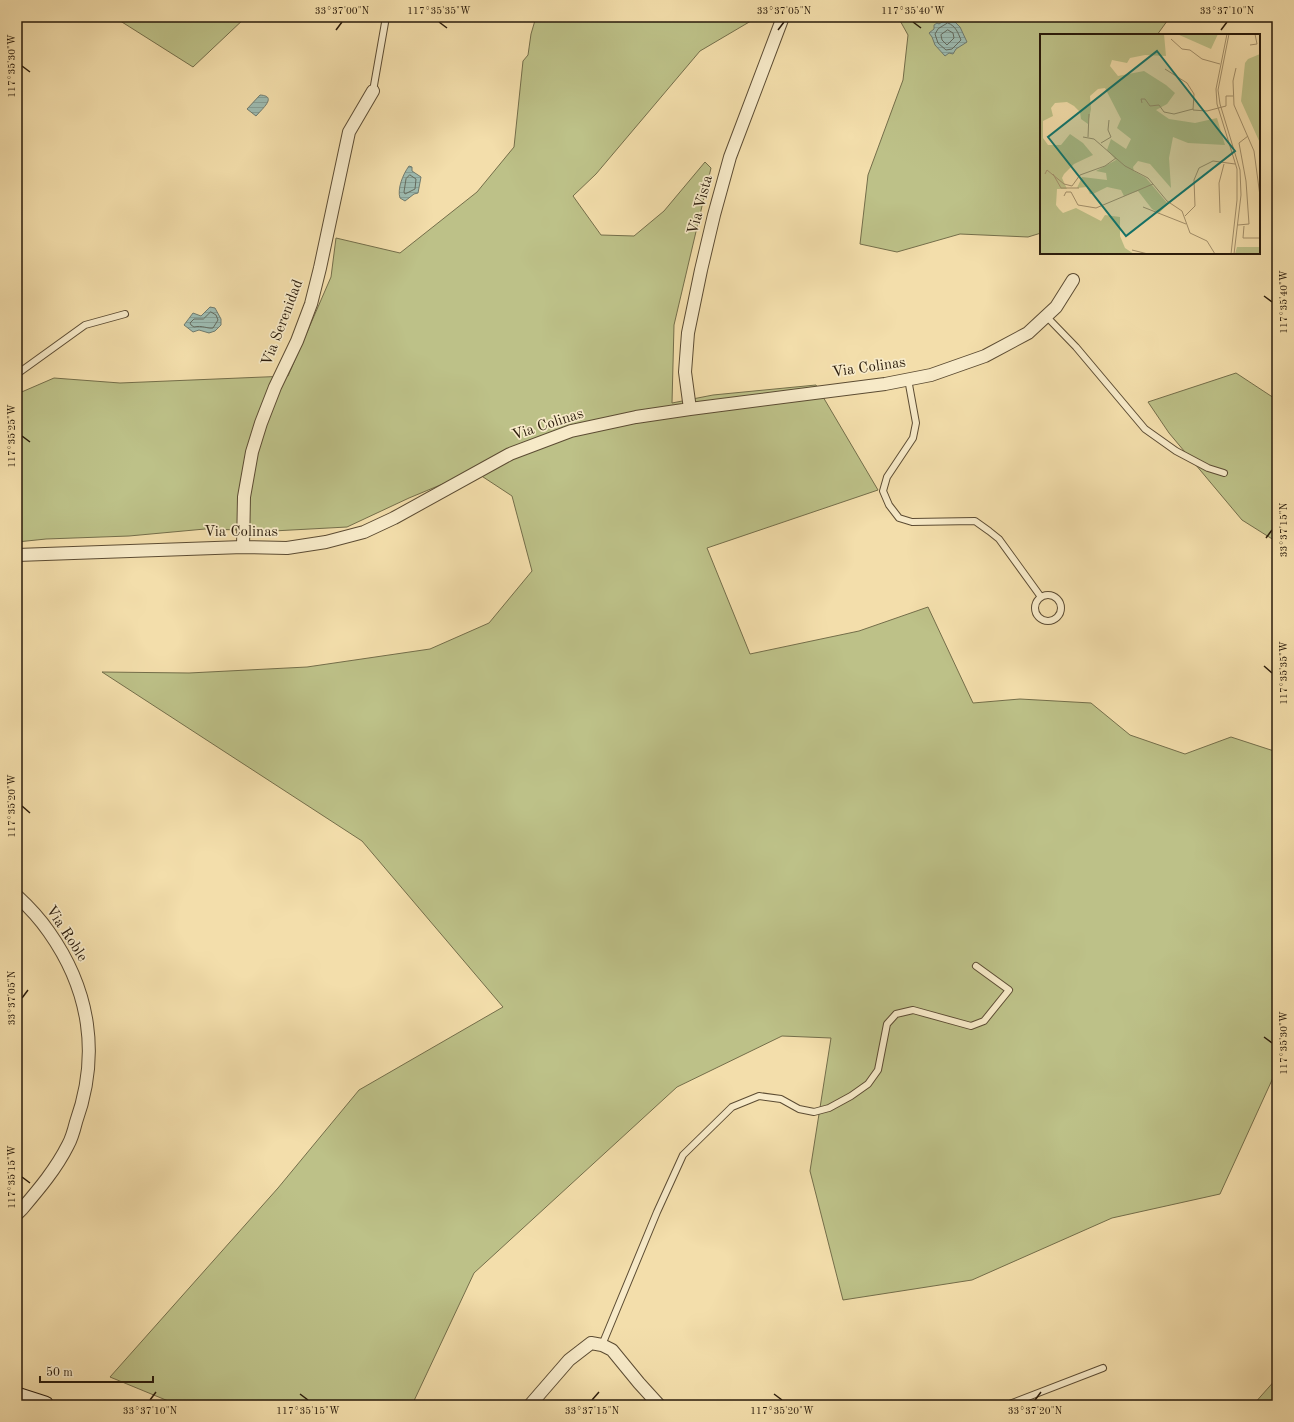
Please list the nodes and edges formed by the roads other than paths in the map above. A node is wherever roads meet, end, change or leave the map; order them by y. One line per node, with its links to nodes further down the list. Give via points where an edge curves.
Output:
1 (386, 17): 3 (lane)
2 (783, 17): 9 (street, Via Vista, via 730,157 700,270 685,372)
3 (373, 91): 11 (street, Via Serenidad, via 349,132 311,303 297,341 275,386 252,452 244,497)
4 (1073, 280): 6 (street, Via Colinas)
5 (125, 314): 7 (lane, via 85,324)
6 (1046, 316): 8 (street, Via Colinas, via 1028,333 985,356); 10 (lane, via 1145,429 1176,451 1208,468)
7 (17, 374)
8 (908, 379): 9 (street, Via Colinas); 13 (lane, via 916,423 913,438 887,477 883,491 889,505 899,518 912,522 975,521 999,539)
9 (690, 409): 11 (street, Via Colinas, via 571,431 510,454 364,532 326,542 287,548)
10 (1224, 473)
11 (243, 547): 12 (street, Via Colinas)
12 (17, 554)
13 (1042, 597): 13 (lane, via 1035,605 1037,615 1045,621 1055,619 1061,611 1059,601 1051,596)
14 (17, 896): 16 (street, Via Roble, via 40,920 68,963 80,992 87,1019 89,1048 88,1076 82,1106 69,1144 50,1176)
15 (976, 966): 17 (lane, via 1009,990 984,1021 971,1026 913,1010 896,1014 887,1024 878,1070 868,1084 851,1096 829,1108 814,1112 799,1109 781,1099 759,1096 732,1107 683,1155)
16 (17, 1214)
17 (602, 1345): 21 (street, via 591,1343 569,1360); 22 (street, via 612,1350)
18 (1103, 1368): 23 (lane)
19 (17, 1396): 20 (main road)
20 (46, 1405)
21 (530, 1405)
22 (659, 1405)
23 (1007, 1405)

